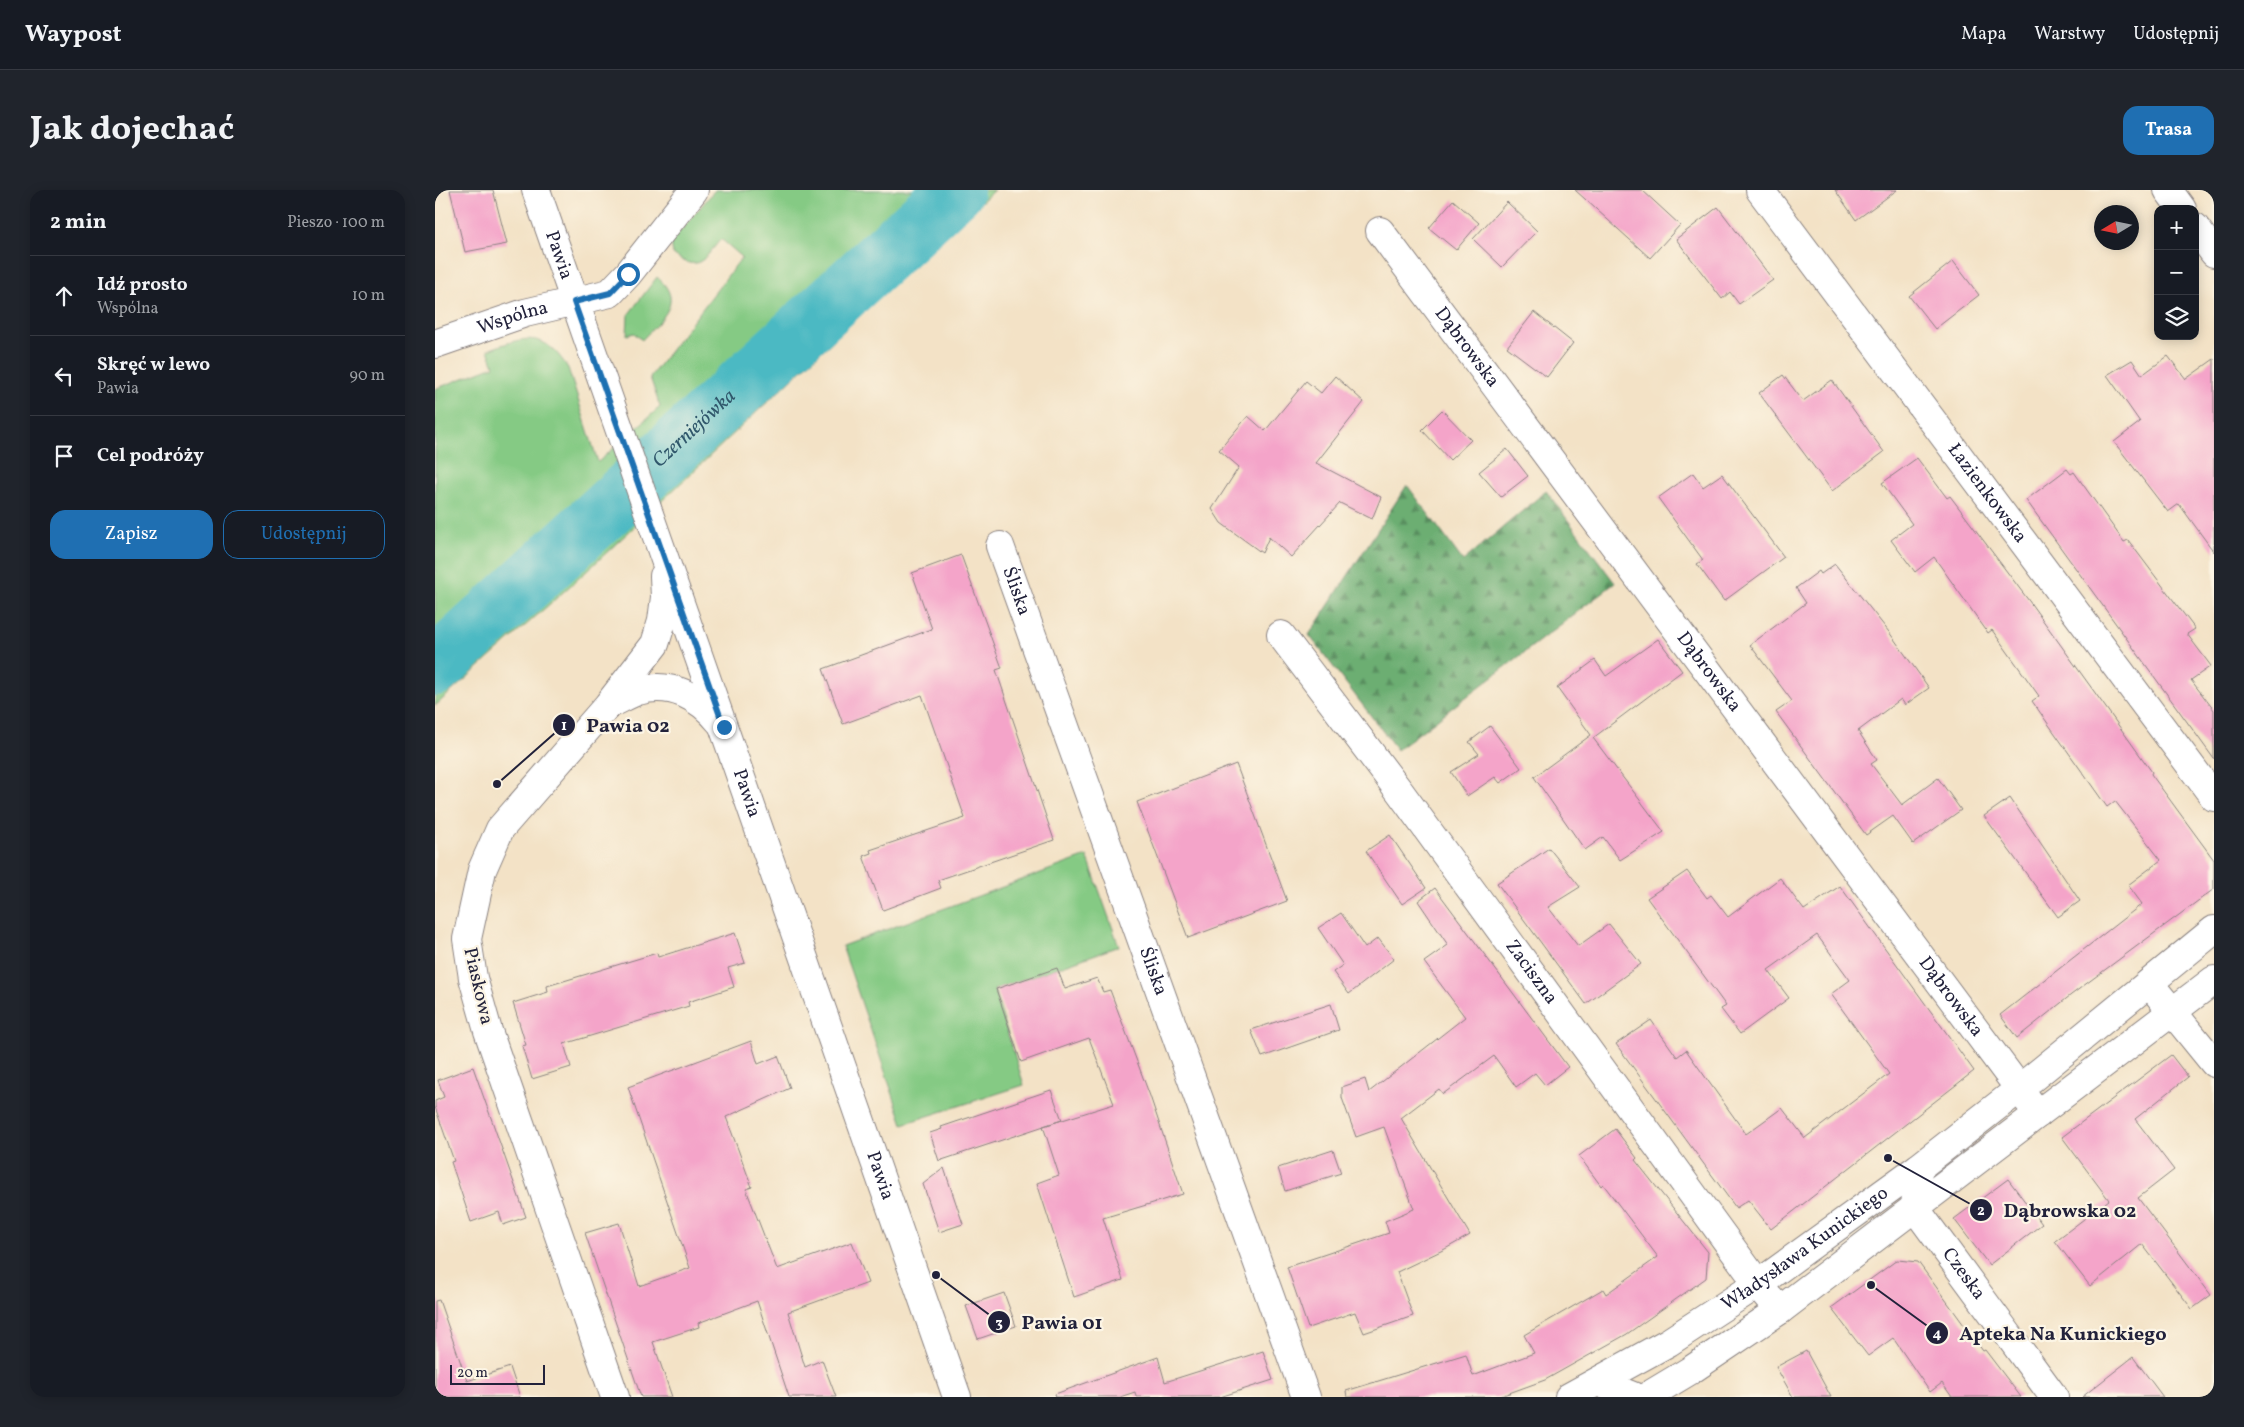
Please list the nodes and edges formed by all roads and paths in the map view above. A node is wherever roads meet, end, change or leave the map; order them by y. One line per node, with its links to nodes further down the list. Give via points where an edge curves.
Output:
1 (536, 190): 9 (street, Pawia)
2 (693, 190): 9 (street, Wspólna, via 610,293)
3 (1760, 190): 16 (street, Łazienkowska)
4 (2168, 190): 5 (street)
5 (2179, 205)
6 (1380, 231): 22 (street, Dąbrowska)
7 (2199, 232): 8 (street)
8 (2214, 252)
9 (574, 302): 10 (street, Wspólna, via 525,313); 11 (street, Pawia)
10 (435, 344)
11 (659, 545): 14 (street, Piaskowa, via 665,598 655,644); 15 (street, Pawia)
12 (1000, 546): 31 (street, Śliska)
13 (1281, 635): 26 (street, Zaciszna)
14 (608, 705): 15 (street, via 638,691 672,689 695,698); 29 (street, Piaskowa, via 500,829 482,870 467,940 473,978 488,1031)
15 (724, 727): 30 (street, Pawia)
16 (2214, 797)
17 (2214, 930): 19 (street, Władysława Kunickiego)
18 (2214, 980): 20 (street, Władysława Kunickiego)
19 (2149, 983): 20 (street); 22 (street, Władysława Kunickiego)
20 (2174, 1012): 21 (street); 23 (street, Władysława Kunickiego)
21 (2214, 1063)
22 (2019, 1088): 23 (street, Dąbrowska); 24 (street, Władysława Kunickiego)
23 (2038, 1114): 25 (street, Władysława Kunickiego)
24 (1918, 1168): 25 (street); 26 (street, Władysława Kunickiego)
25 (1915, 1208): 27 (street, Władysława Kunickiego); 35 (street, Czeska)
26 (1758, 1284): 27 (street, Zaciszna); 28 (street, Władysława Kunickiego, via 1669,1342)
27 (1780, 1310): 34 (street, Władysława Kunickiego)
28 (1598, 1382): 32 (street, Władysława Kunickiego); 33 (street)
29 (615, 1397)
30 (957, 1397)
31 (1306, 1397)
32 (1569, 1397)
33 (1635, 1397)
34 (1646, 1397)
35 (2054, 1397)

